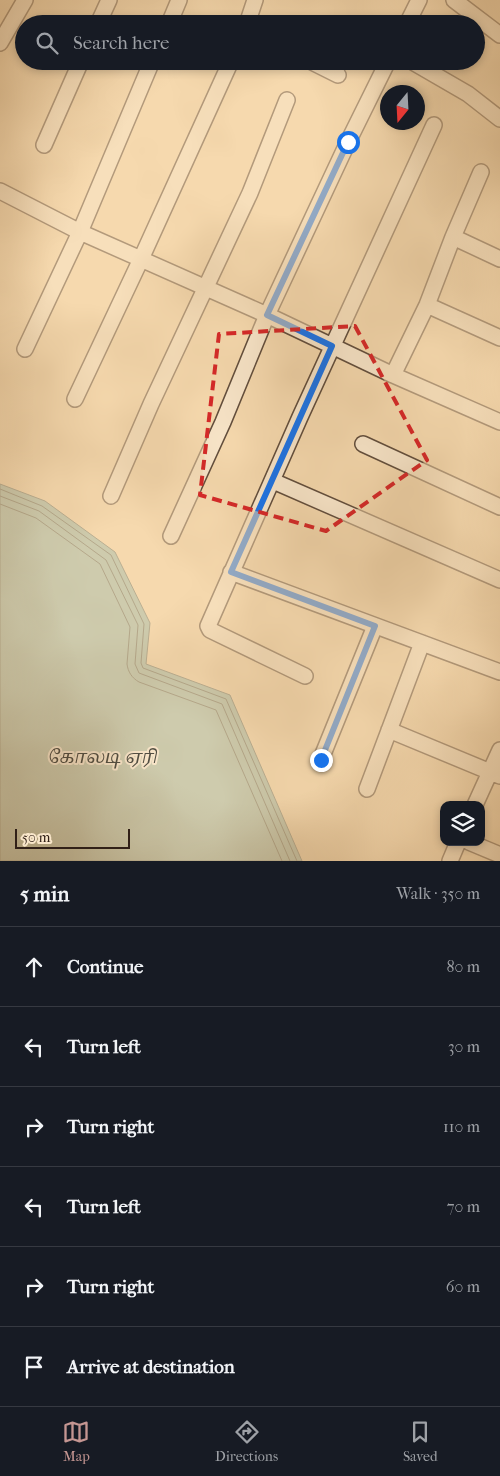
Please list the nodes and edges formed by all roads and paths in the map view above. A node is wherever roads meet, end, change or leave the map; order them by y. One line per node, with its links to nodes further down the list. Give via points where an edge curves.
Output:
1 (25, 0): 7 (street)
2 (109, 0): 8 (street)
3 (180, 0): 9 (street)
4 (255, 0): 10 (street)
5 (419, 0): 11 (street)
6 (454, 0): 12 (street)
7 (16, 15)
8 (102, 15)
9 (173, 15)
10 (250, 15)
11 (412, 15)
12 (474, 15)
13 (15, 17): 16 (street)
14 (485, 24): 15 (street)
15 (500, 35)
16 (0, 43)
17 (77, 70): 27 (street)
18 (148, 70): 30 (street)
19 (227, 70): 32 (street)
20 (328, 70): 23 (street)
21 (384, 70): 36 (street)
22 (427, 70): 25 (street, via 468,94)
23 (338, 75)
24 (287, 100): 34 (street)
25 (500, 119)
26 (434, 125): 38 (street)
27 (44, 146)
28 (481, 172): 31 (street)
29 (0, 191): 30 (street)
30 (80, 232): 32 (street); 39 (street)
31 (453, 237): 33 (street); 35 (street)
32 (141, 259): 34 (street); 41 (street)
33 (500, 259)
34 (207, 288): 36 (street); 45 (street)
35 (427, 305): 37 (street); 40 (street)
36 (267, 315): 38 (street); 47 (street)
37 (500, 338)
38 (332, 346): 40 (street); 44 (street)
39 (25, 349)
40 (393, 375): 42 (street)
41 (76, 399)
42 (500, 422)
43 (363, 444): 46 (street)
44 (273, 482): 48 (street); 49 (street)
45 (111, 496)
46 (500, 507)
47 (171, 536)
48 (231, 572): 50 (street); 53 (street, via 208,628)
49 (500, 580)
50 (375, 626): 51 (street); 56 (street)
51 (422, 643): 52 (street); 54 (street)
52 (500, 672)
53 (305, 676)
54 (389, 730): 57 (street); 58 (street)
55 (500, 750): 57 (street)
56 (321, 760)
57 (495, 774): 59 (street)
58 (367, 789)
59 (478, 801)
60 (456, 846): 63 (street)
61 (479, 846): 62 (street)
62 (500, 855)
63 (450, 861)

